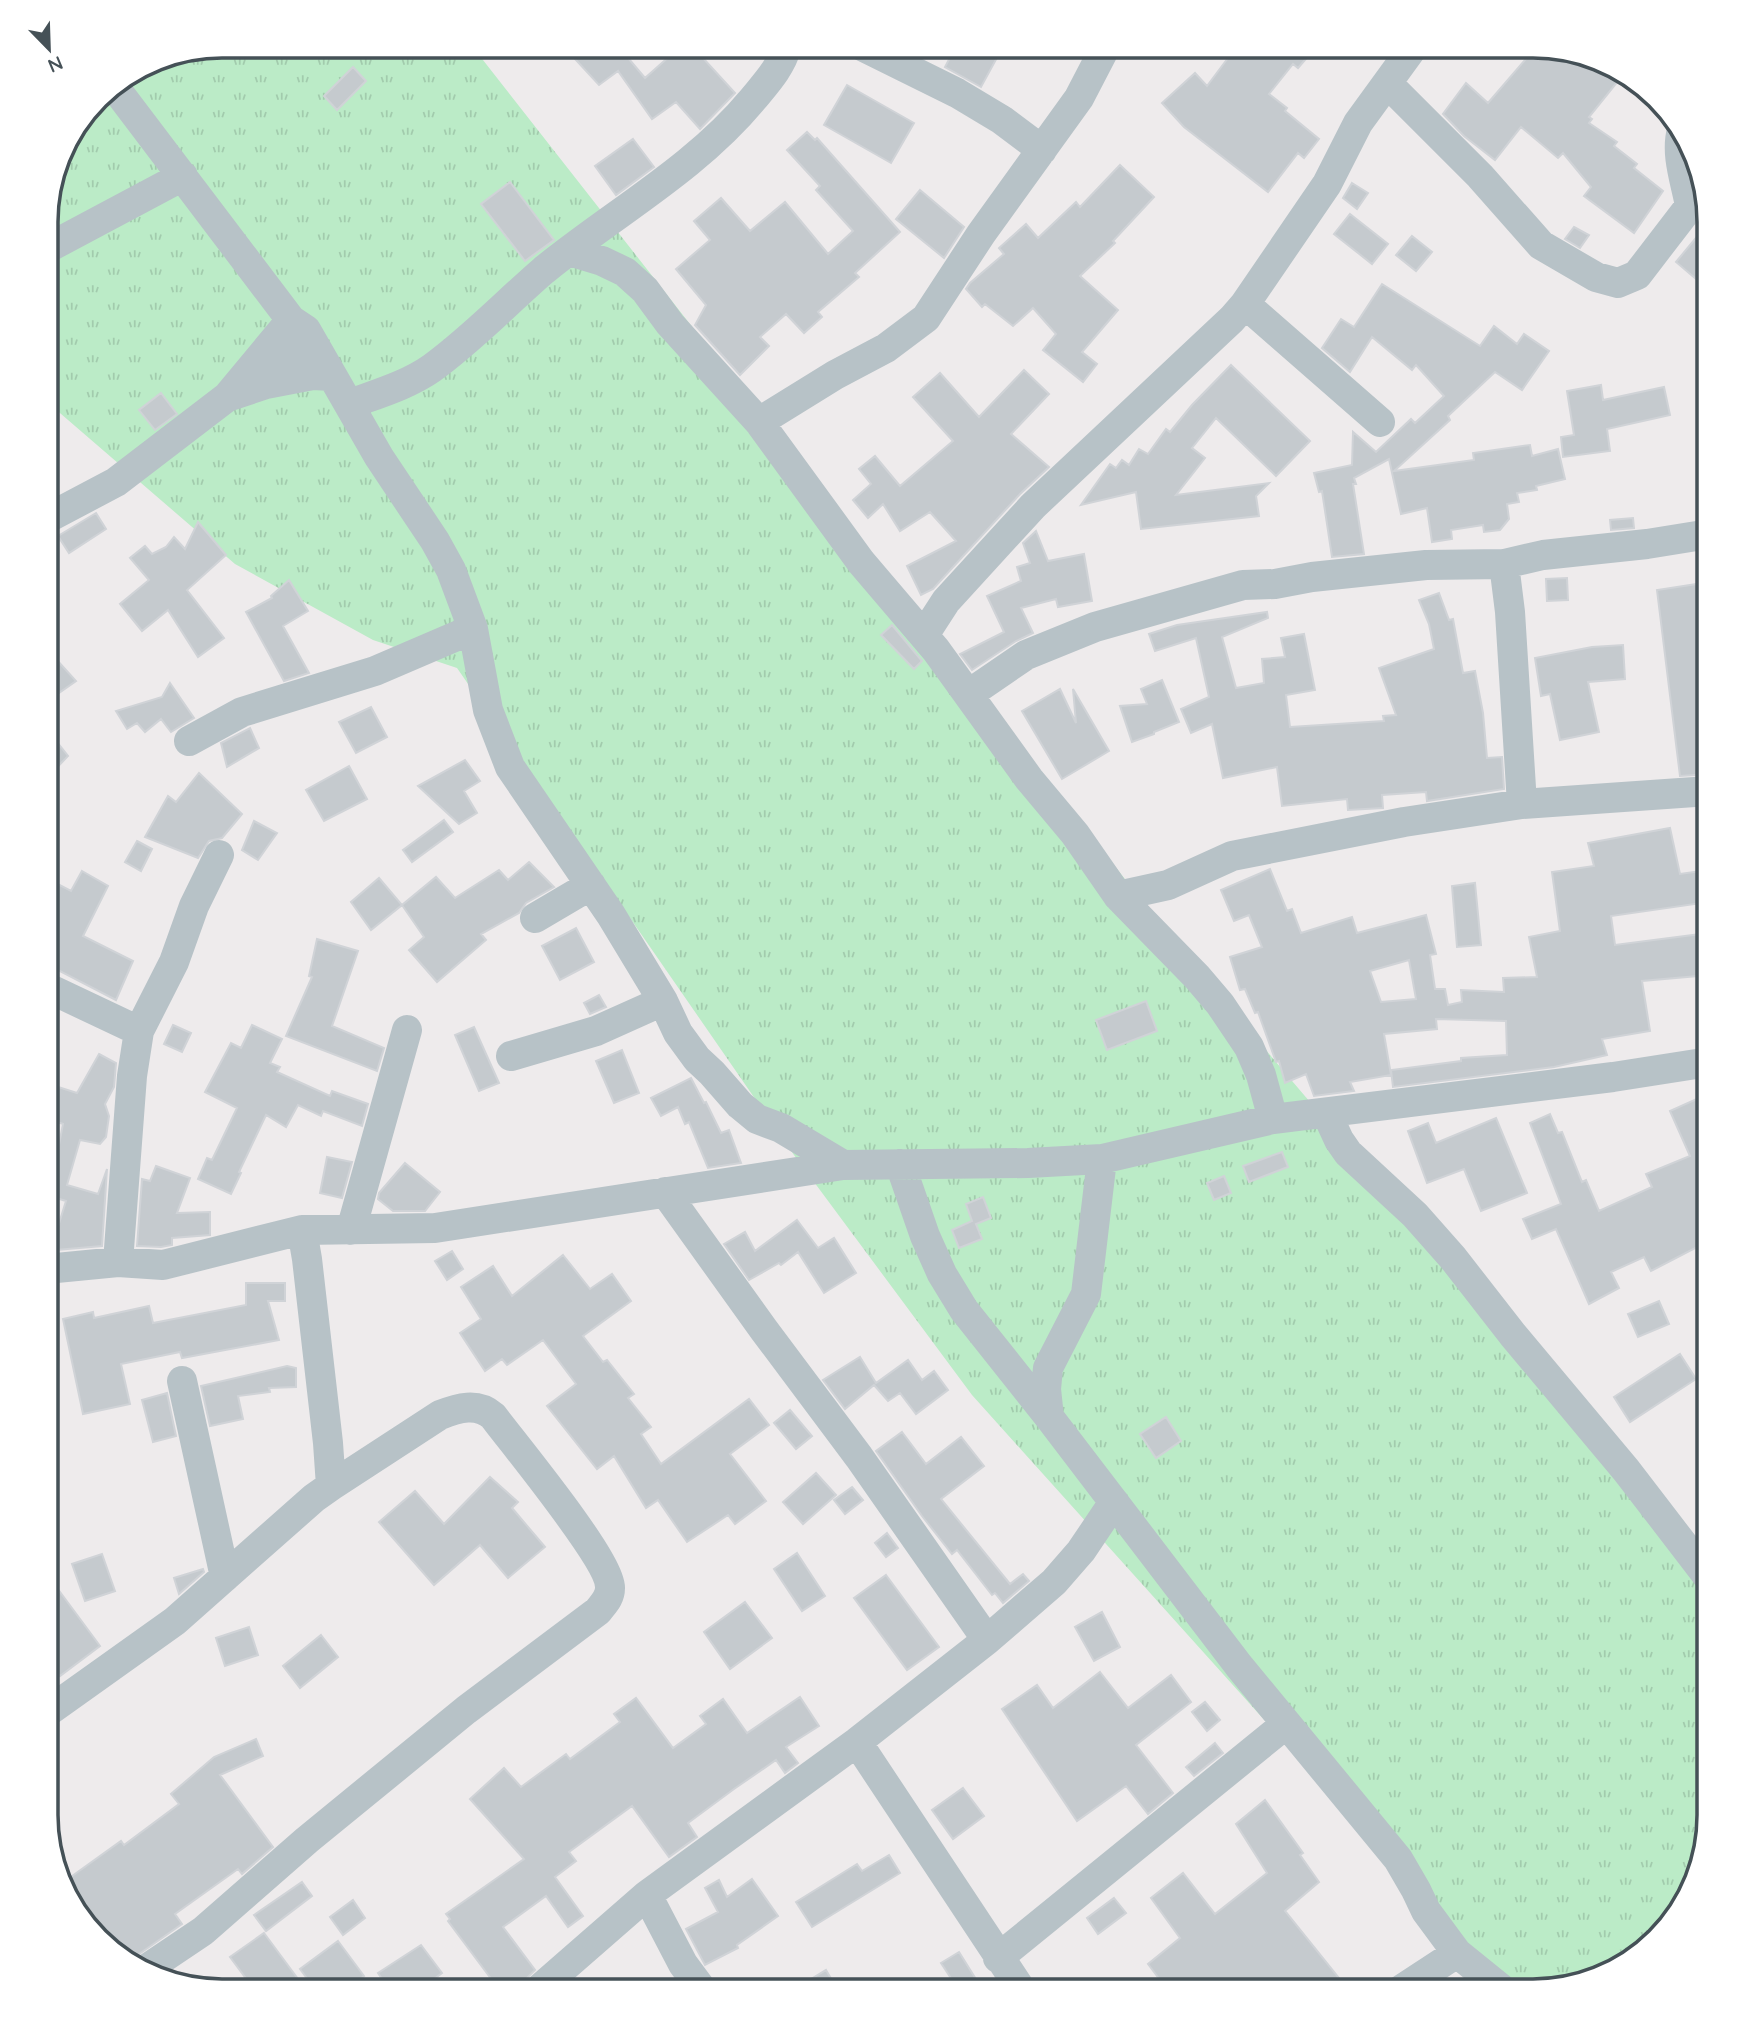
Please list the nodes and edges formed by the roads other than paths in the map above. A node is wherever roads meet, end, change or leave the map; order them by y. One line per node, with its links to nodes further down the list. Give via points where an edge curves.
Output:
1 (783, 58): 13 (street, via 731,125 676,173)
2 (885, 58): 8 (street, via 990,113)
3 (1100, 58): 8 (street, via 1079,98)
4 (1406, 58): 5 (street)
5 (1388, 84): 11 (street, via 1541,245 1596,277 1618,283 1637,275); 14 (street, via 1358,123 1327,184)
6 (120, 94): 9 (street)
7 (1680, 149): 10 (street)
8 (1042, 150): 20 (street, via 926,318 886,348)
9 (183, 176): 12 (street); 15 (street)
10 (1696, 199)
11 (1696, 207)
12 (58, 243)
13 (569, 251): 19 (street, via 431,369); 20 (street, via 625,272 645,290)
14 (1245, 304): 21 (street); 26 (street, via 1033,506 946,601)
15 (299, 325): 16 (street); 17 (street, via 297,349); 18 (street)
16 (332, 376): 17 (street); 19 (street)
17 (266, 384): 18 (street)
18 (227, 397): 22 (street, via 116,482)
19 (350, 404): 25 (street, via 451,570)
20 (758, 422): 26 (street, via 861,562)
21 (1380, 422)
22 (58, 513)
23 (1697, 536): 24 (street)
24 (1504, 564): 27 (street, via 1426,565 1243,585 1083,631 1026,655); 30 (street)
25 (473, 629): 28 (street, via 375,671 242,712); 32 (street, via 488,710 510,767)
26 (924, 635): 27 (street)
27 (969, 694): 33 (street)
28 (189, 741)
29 (1697, 792): 30 (street)
30 (1522, 804): 33 (street, via 1404,821 1232,856 1168,885)
31 (219, 855): 38 (street)
32 (591, 885): 34 (street); 36 (street)
33 (1118, 896): 42 (street, via 1220,1004 1249,1047)
34 (535, 918)
35 (58, 992): 38 (street)
36 (663, 1001): 39 (street, via 596,1031); 45 (street, via 697,1059 740,1105 757,1119)
37 (407, 1030): 48 (street)
38 (139, 1031): 49 (street)
39 (511, 1056)
40 (1697, 1064): 41 (street)
41 (1327, 1114): 42 (street); 55 (street, via 1348,1153 1415,1215 1452,1258)
42 (1273, 1119): 43 (street)
43 (1102, 1159): 44 (street); 52 (street, via 1086,1294 1048,1368)
44 (900, 1164): 45 (street); 52 (street, via 942,1274 964,1310)
45 (843, 1165): 46 (street)
46 (665, 1192): 48 (street, via 435,1228); 57 (street)
47 (302, 1230): 48 (street); 49 (street, via 163,1265); 53 (street)
48 (351, 1230)
49 (118, 1262): 50 (street)
50 (58, 1268)
51 (182, 1381): 56 (street)
52 (1049, 1417): 54 (street)
53 (331, 1486): 56 (street); 64 (street, via 440,1415 454,1409 485,1410 589,1543 609,1579 608,1599 307,1840 203,1931)
54 (1114, 1502): 57 (street, via 1054,1582); 59 (street)
55 (1697, 1561)
56 (225, 1577): 58 (street, via 176,1621)
57 (987, 1640): 60 (street)
58 (58, 1705)
59 (1286, 1724): 62 (street, via 1398,1859 1426,1911); 63 (street)
60 (857, 1742): 61 (street); 63 (street)
61 (647, 1895): 65 (street); 66 (street)
62 (1457, 1952): 68 (street); 69 (street)
63 (998, 1958): 67 (street)
64 (154, 1964)
65 (552, 1979)
66 (694, 1979)
67 (1013, 1979)
68 (1418, 1979)
69 (1489, 1979)

